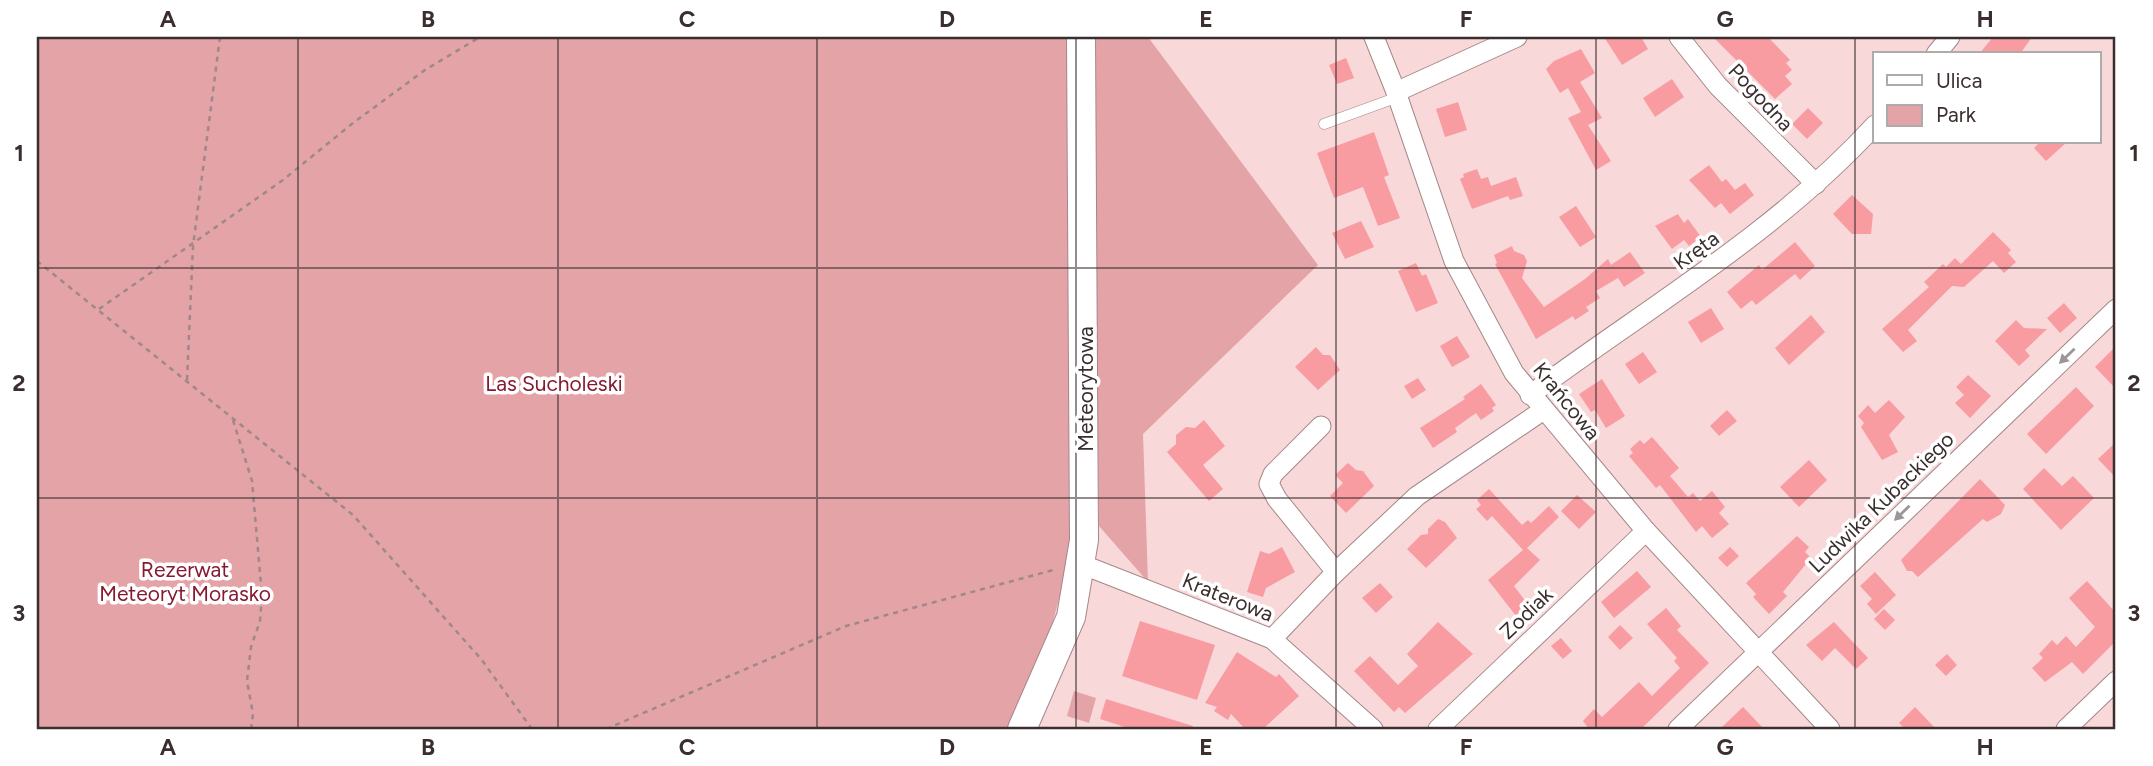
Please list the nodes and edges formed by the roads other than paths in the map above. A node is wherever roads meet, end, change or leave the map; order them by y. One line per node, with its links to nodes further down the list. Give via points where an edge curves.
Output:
1 (1081, 37): 15 (street, Meteorytowa, via 1086,508)
2 (1374, 37): 7 (street, Krańcowa)
3 (1517, 37): 7 (street)
4 (1679, 37): 10 (street, Pogodna, via 1737,106)
5 (1950, 37): 6 (street)
6 (1938, 52)
7 (1397, 94): 8 (lane); 12 (street, Krańcowa, via 1454,261 1494,339)
8 (1324, 124)
9 (1873, 127): 10 (street, Kręta)
10 (1816, 184): 12 (street, Kręta)
11 (2116, 309): 18 (street, Ludwika Kubackiego, one-way to 18)
12 (1536, 403): 14 (street, Krańcowa); 16 (street, Kręta, via 1433,483)
13 (1321, 426): 16 (street, via 1273,474 1269,484)
14 (1646, 531): 18 (street, Krańcowa); 22 (street, Zodiak)
15 (1081, 564): 17 (street, Kraterowa); 20 (street, Meteorytowa, via 1062,642)
16 (1336, 572): 17 (street, Kręta)
17 (1272, 639): 21 (street, Kraterowa)
18 (1758, 654): 23 (street, Ludwika Kubackiego); 24 (street, Krańcowa)
19 (2116, 681): 25 (street)
20 (1022, 729)
21 (1373, 729)
22 (1438, 729)
23 (1678, 729)
24 (1830, 729)
25 (2066, 729)

